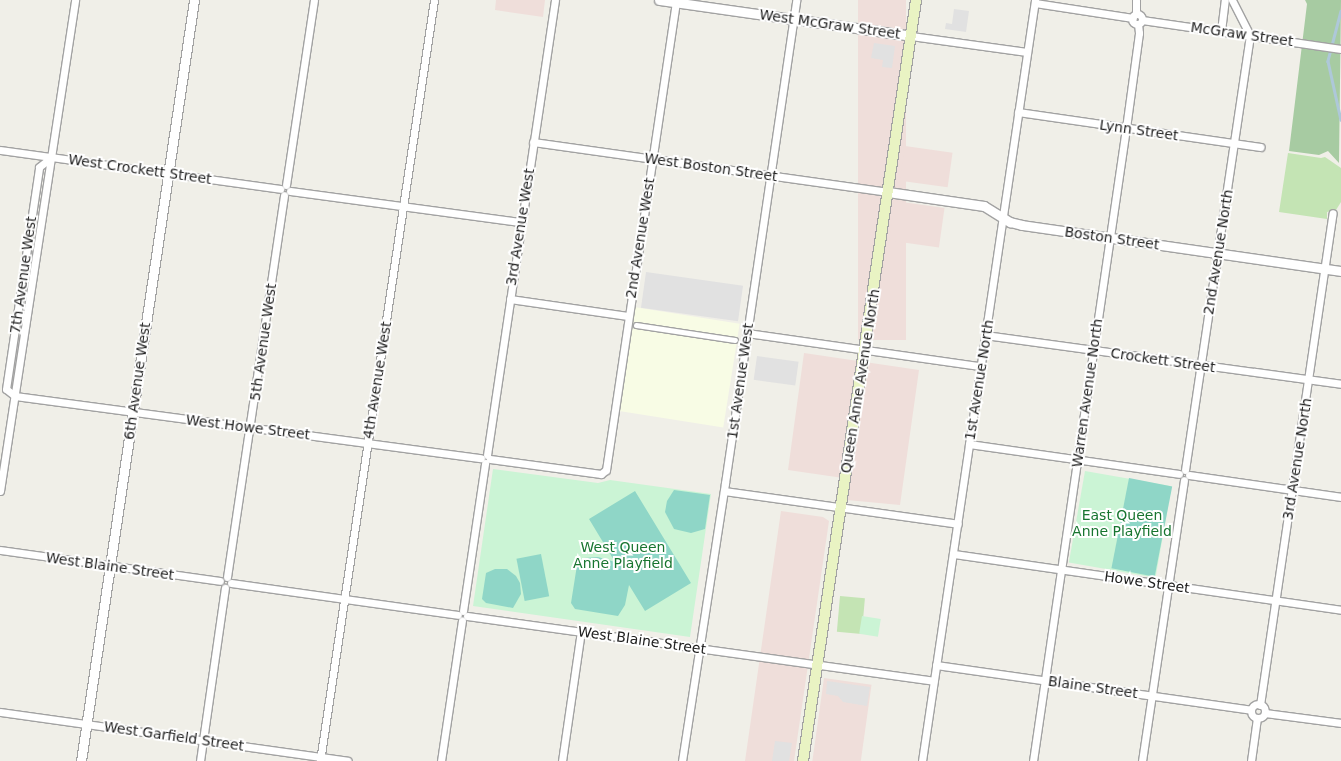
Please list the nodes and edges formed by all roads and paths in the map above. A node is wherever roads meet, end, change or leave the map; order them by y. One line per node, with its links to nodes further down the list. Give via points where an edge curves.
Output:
1 (75, 0): 27 (street, 7th Avenue West)
2 (194, 0): 29 (street, 6th Avenue West)
3 (314, 0): 31 (street, 5th Avenue West)
4 (434, 0): 33 (street, 4th Avenue West)
5 (555, 0): 23 (street, 3rd Avenue West)
6 (660, 0): 12 (street, West McGraw Street)
7 (796, 0): 14 (street, 1st Avenue West)
8 (916, 0): 18 (main road, Queen Anne Avenue North)
9 (1136, 0): 15 (street, Warren Avenue North)
10 (1225, 0): 16 (street)
11 (1232, 0): 17 (street)
12 (676, 1): 14 (street, West McGraw Street); 28 (street, 2nd Avenue West)
13 (1035, 2): 15 (street, McGraw Street); 20 (street, 1st Avenue North)
14 (793, 18): 18 (street, West McGraw Street); 30 (street, 1st Avenue West)
15 (1137, 19): 16 (street, McGraw Street); 22 (street, Warren Avenue North, via 1139,33)
16 (1221, 31): 17 (street, McGraw Street)
17 (1250, 34): 19 (street, McGraw Street); 24 (street, 2nd Avenue North)
18 (911, 36): 20 (street); 32 (main road, Queen Anne Avenue North)
19 (1341, 49)
20 (1027, 52): 21 (street, 1st Avenue North)
21 (1018, 112): 22 (street, Lynn Street); 35 (street, 1st Avenue North)
22 (1126, 128): 24 (street, Lynn Street); 37 (street, Warren Avenue North)
23 (533, 142): 28 (street, West Boston Street); 36 (street, 3rd Avenue West)
24 (1234, 143): 25 (street, Lynn Street); 38 (street, 2nd Avenue North)
25 (1260, 146)
26 (0, 150): 27 (street, West Crockett Street)
27 (52, 157): 29 (street, West Crockett Street); 53 (street, 7th Avenue West); 53 (street, 7th Avenue West, via 39,167 6,389)
28 (652, 158): 30 (street, West Boston Street); 42 (street, 2nd Avenue West)
29 (167, 173): 31 (street, West Crockett Street); 54 (street, 6th Avenue West)
30 (770, 176): 32 (street, West Boston Street); 44 (street, 1st Avenue West)
31 (285, 190): 33 (street, West Crockett Street); 55 (street, 5th Avenue West)
32 (888, 192): 35 (street, Boston Street, via 977,204); 47 (main road, Queen Anne Avenue North)
33 (404, 206): 36 (street, West Crockett Street); 56 (street, 4th Avenue West)
34 (1333, 213): 39 (street, 3rd Avenue North)
35 (1003, 217): 37 (street, Boston Street, via 1022,225); 45 (street, 1st Avenue North)
36 (520, 222): 41 (street, 3rd Avenue West)
37 (1110, 238): 38 (street, Boston Street); 48 (street, Warren Avenue North)
38 (1218, 253): 39 (street, Boston Street); 49 (street, 2nd Avenue North)
39 (1324, 269): 40 (street, Boston Street); 51 (street, 3rd Avenue North)
40 (1341, 271)
41 (510, 299): 42 (street); 58 (street, 3rd Avenue West)
42 (628, 316): 60 (street, 2nd Avenue West)
43 (636, 325): 46 (street)
44 (747, 333): 47 (street); 62 (street, 1st Avenue West)
45 (985, 335): 48 (street, Crockett Street); 50 (street, 1st Avenue North)
46 (735, 340)
47 (866, 350): 50 (street); 66 (main road, Queen Anne Avenue North)
48 (1093, 350): 49 (street, Crockett Street); 59 (street, Warren Avenue North)
49 (1201, 365): 51 (street, Crockett Street); 61 (street, 2nd Avenue North)
50 (980, 366): 57 (street, 1st Avenue North)
51 (1308, 380): 52 (street, Crockett Street); 63 (street, 3rd Avenue North)
52 (1341, 384)
53 (15, 396): 54 (street, West Howe Street); 64 (street, 7th Avenue West)
54 (133, 412): 55 (street, West Howe Street); 70 (street, 6th Avenue West)
55 (250, 427): 56 (street, West Howe Street); 72 (street, 5th Avenue West)
56 (367, 443): 58 (street, West Howe Street); 74 (street, 4th Avenue West)
57 (969, 444): 59 (street); 67 (street, 1st Avenue North)
58 (486, 459): 60 (street, West Howe Street); 77 (street, 3rd Avenue West)
59 (1077, 460): 61 (street); 71 (street, Warren Avenue North)
60 (604, 474)
61 (1184, 475): 63 (street); 73 (street, 2nd Avenue North)
62 (724, 490): 66 (street); 79 (street, 1st Avenue West)
63 (1292, 490): 65 (street); 75 (street, 3rd Avenue North)
64 (0, 491)
65 (1341, 497)
66 (841, 507): 67 (street); 80 (main road, Queen Anne Avenue North)
67 (958, 524): 69 (street, 1st Avenue North)
68 (0, 550): 70 (street, West Blaine Street)
69 (954, 554): 71 (street, Howe Street); 81 (street, 1st Avenue North)
70 (109, 566): 72 (street, West Blaine Street); 91 (street, 6th Avenue West)
71 (1060, 570): 73 (street, Howe Street); 82 (street, Warren Avenue North)
72 (226, 582): 74 (street, West Blaine Street); 92 (street, 5th Avenue West)
73 (1168, 585): 75 (street, Howe Street); 84 (street, 2nd Avenue North)
74 (344, 599): 77 (street, West Blaine Street); 93 (street, 4th Avenue West)
75 (1275, 601): 76 (street, Howe Street); 85 (street, 3rd Avenue North)
76 (1341, 610)
77 (462, 616): 78 (street, West Blaine Street); 97 (street, 3rd Avenue West)
78 (581, 631): 79 (street, West Blaine Street); 98 (street)
79 (699, 648): 80 (street, West Blaine Street); 99 (street, 1st Avenue West)
80 (817, 665): 83 (street); 100 (main road, Queen Anne Avenue North)
81 (936, 665): 82 (street, Blaine Street); 83 (street, 1st Avenue North)
82 (1046, 680): 84 (street, Blaine Street); 102 (street, Warren Avenue North)
83 (933, 681): 101 (street, 1st Avenue North)
84 (1152, 696): 86 (street, Blaine Street); 103 (street, 2nd Avenue North)
85 (1260, 705): 86 (street); 88 (street)
86 (1251, 710): 89 (street)
87 (0, 712): 91 (street, West Garfield Street)
88 (1265, 713): 89 (street); 90 (street)
89 (1257, 718): 104 (street)
90 (1341, 723)
91 (86, 724): 92 (street, West Garfield Street); 94 (street, 6th Avenue West)
92 (203, 740): 93 (street, West Garfield Street); 95 (street, 5th Avenue West)
93 (320, 759): 96 (street, West Garfield Street)
94 (81, 761)
95 (200, 761)
96 (348, 761)
97 (441, 761)
98 (562, 761)
99 (682, 761)
100 (803, 761)
101 (922, 761)
102 (1033, 761)
103 (1142, 761)
104 (1251, 761)

